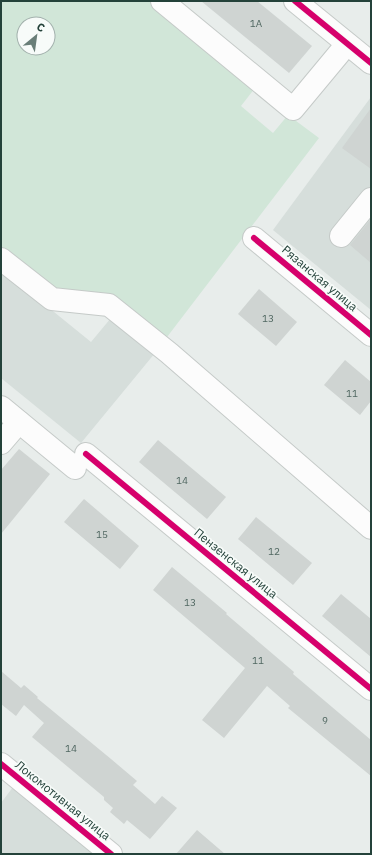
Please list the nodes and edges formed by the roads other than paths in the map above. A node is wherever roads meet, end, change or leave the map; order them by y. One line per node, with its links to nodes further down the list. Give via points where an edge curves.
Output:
1 (162, 1): 3 (street, via 293,109)
2 (295, 1): 3 (street)
3 (347, 44): 4 (street)
4 (371, 63)
5 (371, 200): 6 (street)
6 (341, 236)
7 (254, 238): 9 (street, Рязанская улица)
8 (1, 259): 13 (street, via 52,299 109,305 169,353)
9 (371, 335)
10 (1, 407): 11 (street, Пензенская улица)
11 (19, 422): 12 (street); 14 (street, Пензенская улица, via 81,461)
12 (1, 443)
13 (371, 528)
14 (371, 688)
15 (1, 764): 16 (street, Локомотивная улица)
16 (111, 854)

